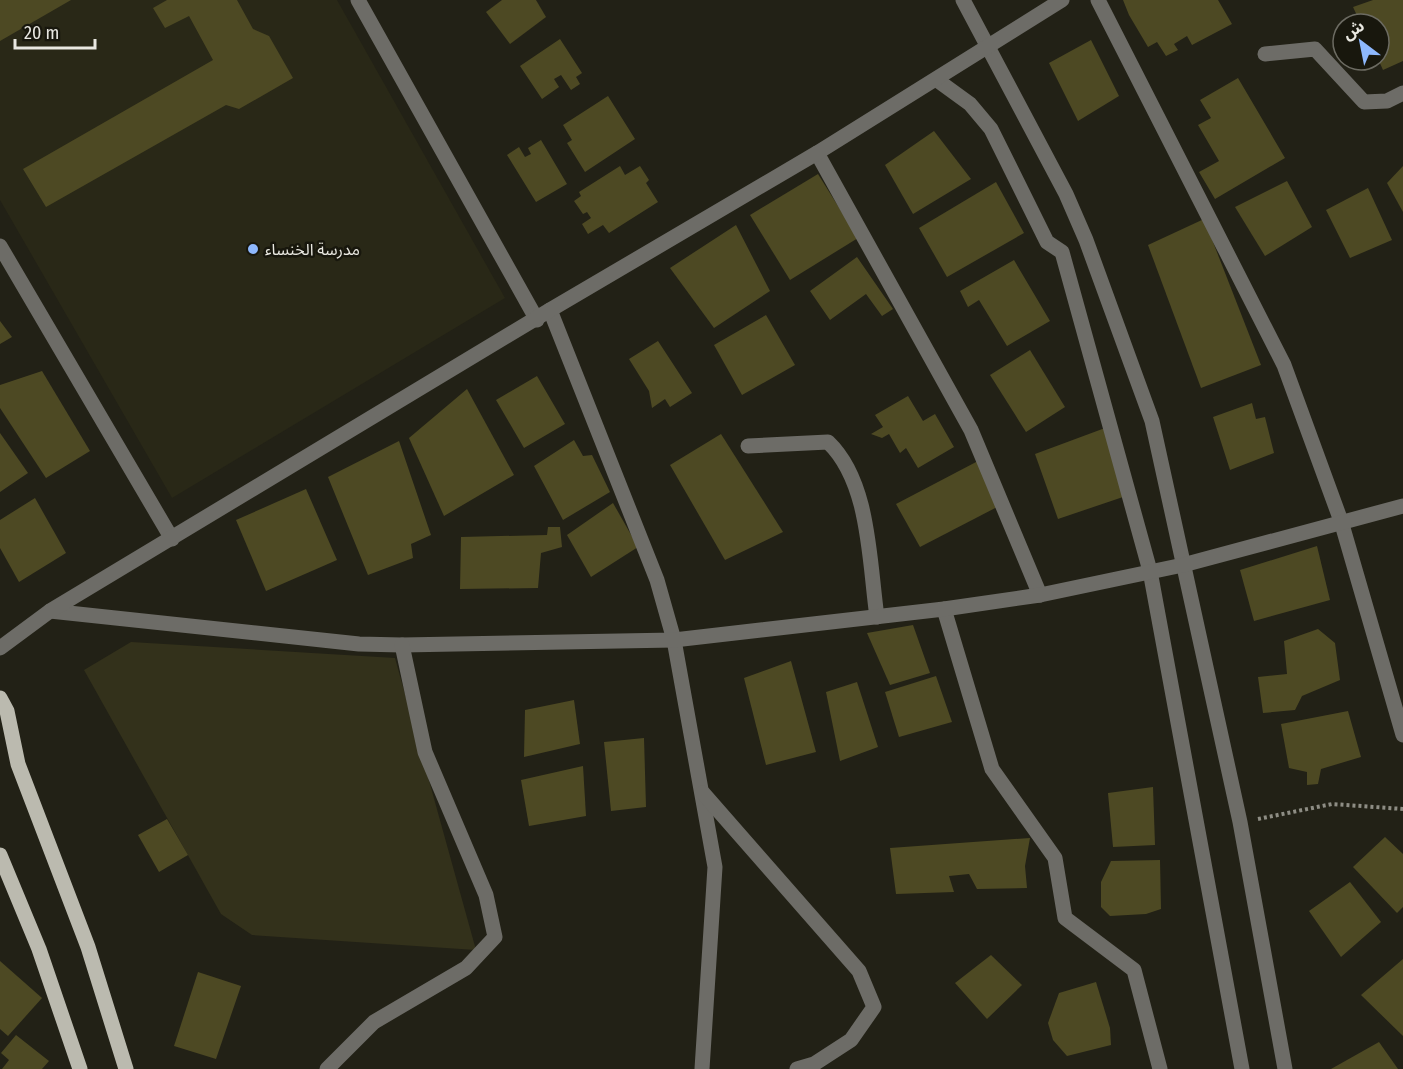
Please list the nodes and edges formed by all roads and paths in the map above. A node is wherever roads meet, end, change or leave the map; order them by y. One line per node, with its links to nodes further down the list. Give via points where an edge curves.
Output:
1 (358, 0): 12 (street)
2 (963, 0): 5 (street)
3 (1062, 0): 5 (street)
4 (1098, 0): 15 (street, via 1284,365)
5 (985, 46): 7 (street); 17 (street, via 1066,195 1086,240 1152,421)
6 (1265, 54): 8 (street, via 1315,49 1364,102 1387,101)
7 (937, 80): 9 (street); 18 (street, via 970,104 991,129 1047,242 1062,252)
8 (1403, 93)
9 (817, 153): 11 (street); 19 (street, via 971,430)
10 (0, 246): 16 (street)
11 (550, 310): 12 (street); 23 (street, via 657,580)
12 (537, 320): 16 (street)
13 (748, 446): 22 (street, via 828,442 842,456 859,492)
14 (1403, 506): 15 (street)
15 (1341, 521): 17 (street); 27 (street)
16 (172, 539): 21 (street)
17 (1183, 565): 18 (street); 30 (street)
18 (1150, 571): 19 (street); 38 (street)
19 (1040, 596): 20 (street)
20 (944, 609): 22 (street); 37 (street, via 992,769 1055,858 1065,918 1134,970)
21 (50, 611): 24 (street, via 359,644); 25 (street)
22 (878, 617): 23 (street)
23 (674, 640): 24 (street); 28 (street)
24 (402, 645): 34 (street, via 424,752 488,905 495,937 466,968 374,1022)
25 (0, 648)
26 (2, 709): 33 (main road, via 18,764 88,946)
27 (1403, 735)
28 (701, 791): 35 (street, via 715,867); 36 (street, via 858,971 874,1007 852,1040 814,1064)
29 (1403, 809): 30 (path, via 1332,804)
30 (1240, 822): 39 (street)
31 (0, 855): 32 (main road, via 39,949)
32 (80, 1069)
33 (126, 1069)
34 (327, 1069)
35 (702, 1069)
36 (797, 1069)
37 (1160, 1069)
38 (1242, 1069)
39 (1286, 1069)

